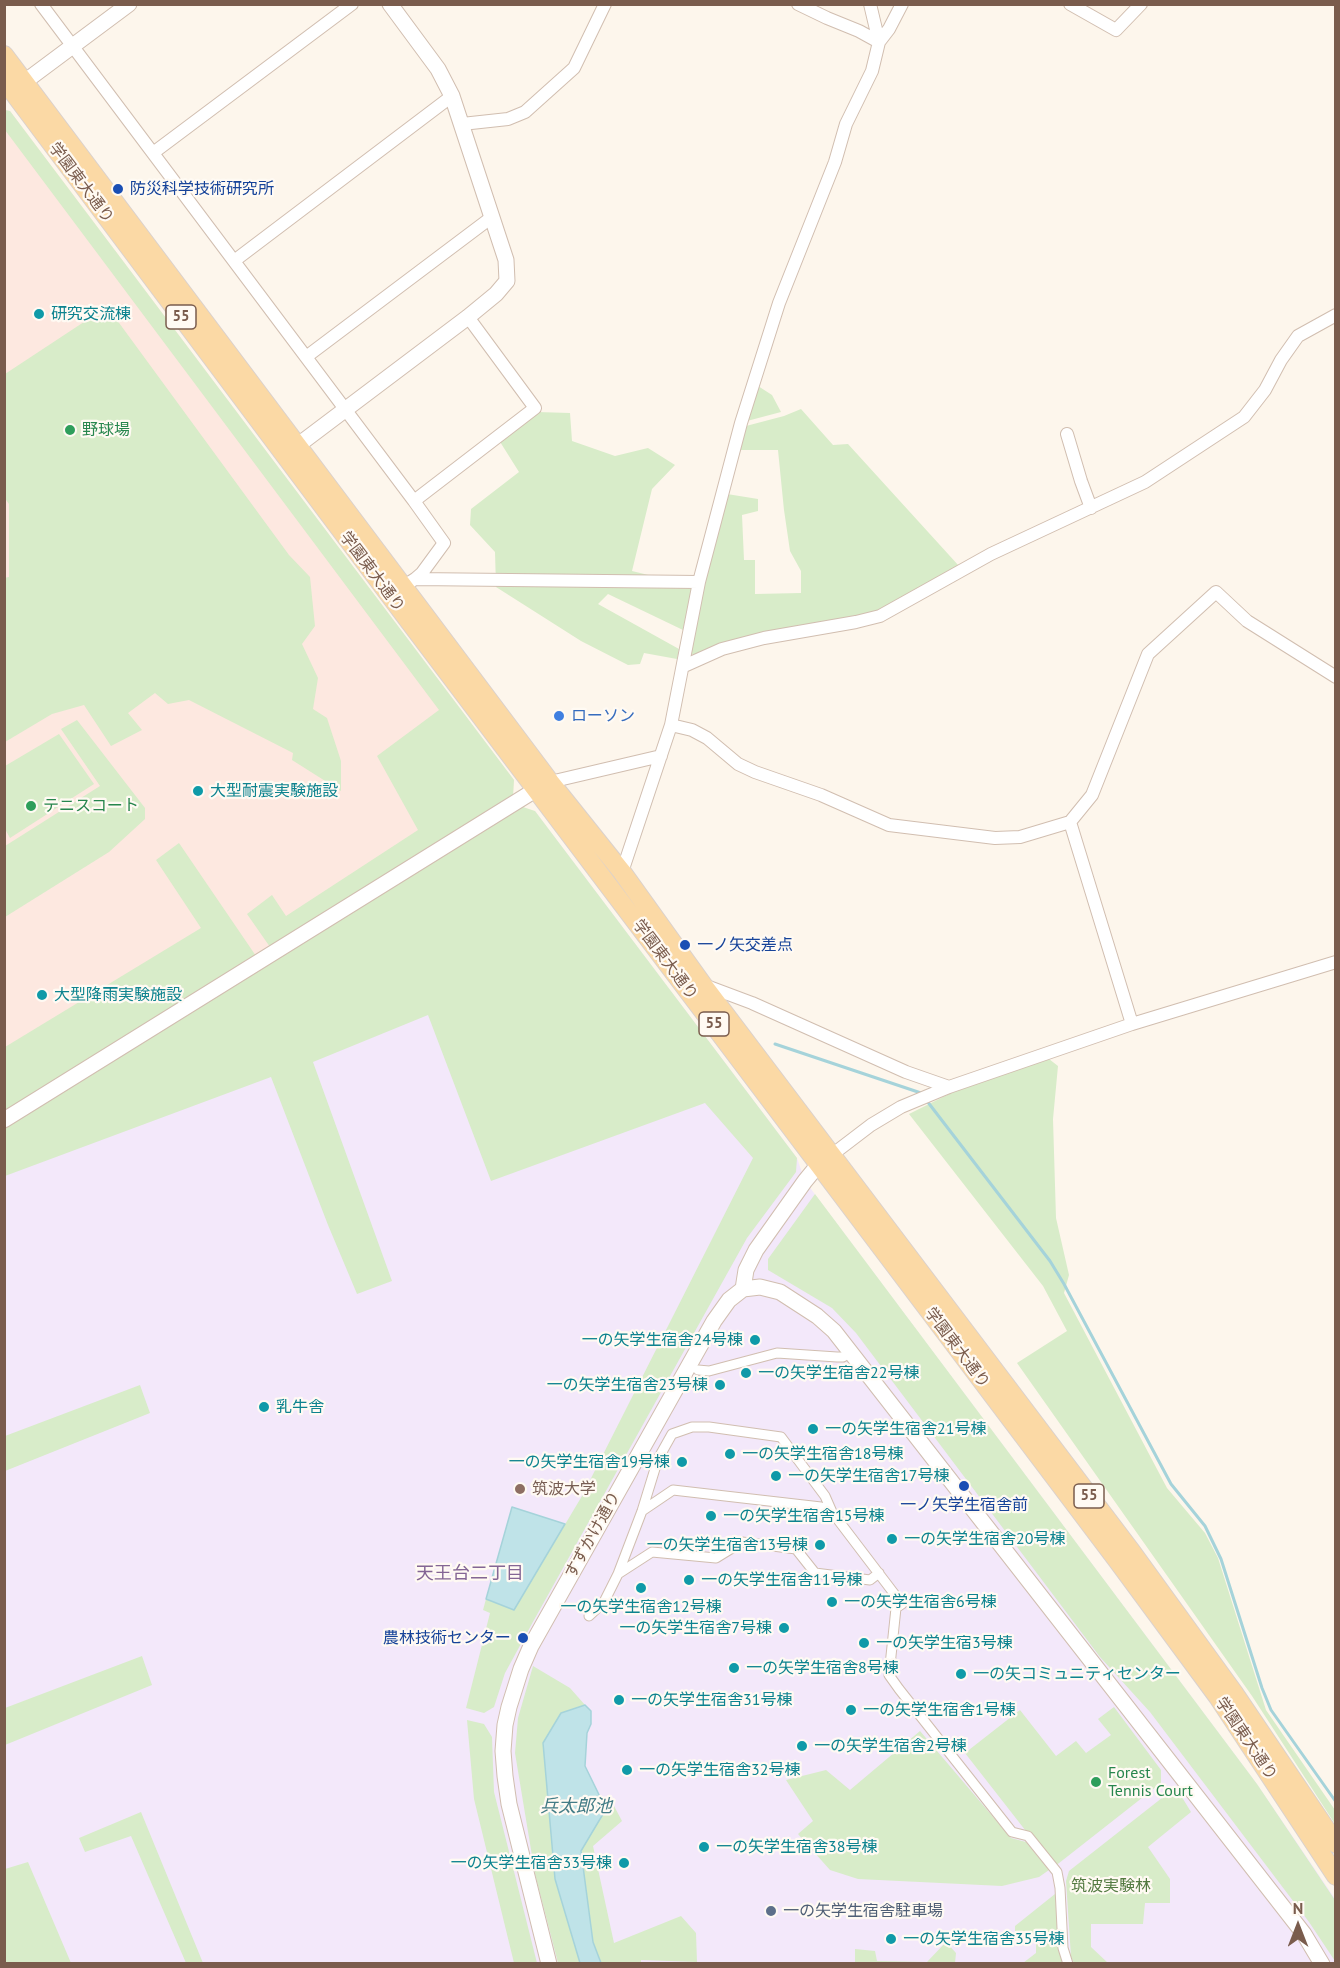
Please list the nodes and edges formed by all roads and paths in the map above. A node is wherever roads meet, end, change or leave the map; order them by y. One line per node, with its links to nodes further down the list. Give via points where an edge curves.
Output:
1 (41, 4): 12 (street)
2 (129, 4): 12 (street)
3 (352, 4): 17 (street)
4 (390, 4): 15 (street, via 438,69)
5 (605, 4): 16 (street, via 574,68 525,112 508,119)
6 (798, 4): 11 (street)
7 (870, 4): 11 (street)
8 (902, 4): 11 (street)
9 (1070, 4): 10 (street, via 1116,30)
10 (1141, 4)
11 (879, 42): 28 (street, via 872,71 846,124 835,162 779,303 741,423)
12 (72, 46): 14 (street); 17 (street)
13 (4, 55): 14 (main road, 学園東大通り / 55)
14 (12, 87): 25 (main road, 学園東大通り / 55)
15 (452, 96): 16 (street); 19 (street)
16 (462, 124): 18 (street)
17 (153, 153): 19 (street)
18 (492, 217): 21 (street, via 506,260 507,281); 22 (street)
19 (234, 261): 22 (street)
20 (1335, 315): 27 (street, via 1298,336 1244,417 1145,482)
21 (468, 316): 23 (street); 26 (street, via 535,408)
22 (306, 357): 23 (street)
23 (346, 410): 25 (street); 26 (street)
24 (1067, 434): 27 (street)
25 (292, 450): 29 (main road, 学園東大通り / 55); 34 (main road, 学園東大通り / 55)
26 (414, 501): 29 (street, via 444,543)
27 (1091, 508): 30 (street, via 991,554 880,616 764,638 722,649)
28 (699, 582): 29 (street); 30 (street)
29 (410, 583): 34 (main road, 学園東大通り / 55)
30 (684, 666): 32 (street)
31 (1335, 677): 35 (street, via 1247,621 1216,592 1148,654 1092,795)
32 (671, 724): 33 (street); 35 (street, via 707,738 754,772 821,795 889,825 995,838 1020,837)
33 (661, 756): 34 (street); 36 (street)
34 (543, 785): 36 (main road, 学園東大通り / 55); 41 (street); 42 (main road, 学園東大通り / 55)
35 (1070, 822): 39 (street)
36 (622, 872): 38 (main road, 学園東大通り / 55)
37 (1335, 962): 39 (street)
38 (703, 985): 40 (street); 42 (main road, 学園東大通り / 55)
39 (1132, 1024): 40 (street)
40 (949, 1087): 42 (street, via 901,1107)
41 (4, 1120)
42 (826, 1159): 43 (street, すずかけ通り, via 770,1227 746,1270); 51 (main road, 学園東大通り / 55, via 1131,1551 1234,1693); 52 (main road, 学園東大通り / 55, via 1218,1697)
43 (743, 1289): 44 (street, via 760,1287 780,1292 817,1316); 53 (street, すずかけ通り, via 714,1321 531,1646 514,1688 505,1725 505,1776)
44 (851, 1352): 45 (street, via 843,1357 777,1353 709,1371); 55 (street, via 1304,1934)
45 (698, 1370)
46 (642, 1511): 47 (street, via 673,1490 821,1507); 47 (street, via 658,1459 672,1434 692,1427 709,1427 781,1437 825,1496); 49 (street)
47 (832, 1512): 48 (street)
48 (879, 1573): 49 (street, via 870,1580 815,1573 796,1549 742,1542 716,1558 652,1552); 54 (street, via 902,1604 897,1608 890,1675 1012,1832 1028,1836 1057,1872 1063,1948)
49 (618, 1574): 50 (street, via 604,1602)
50 (589, 1616)
51 (1335, 1844)
52 (1335, 1876)
53 (549, 1964)
54 (1068, 1964)
55 (1322, 1964)

